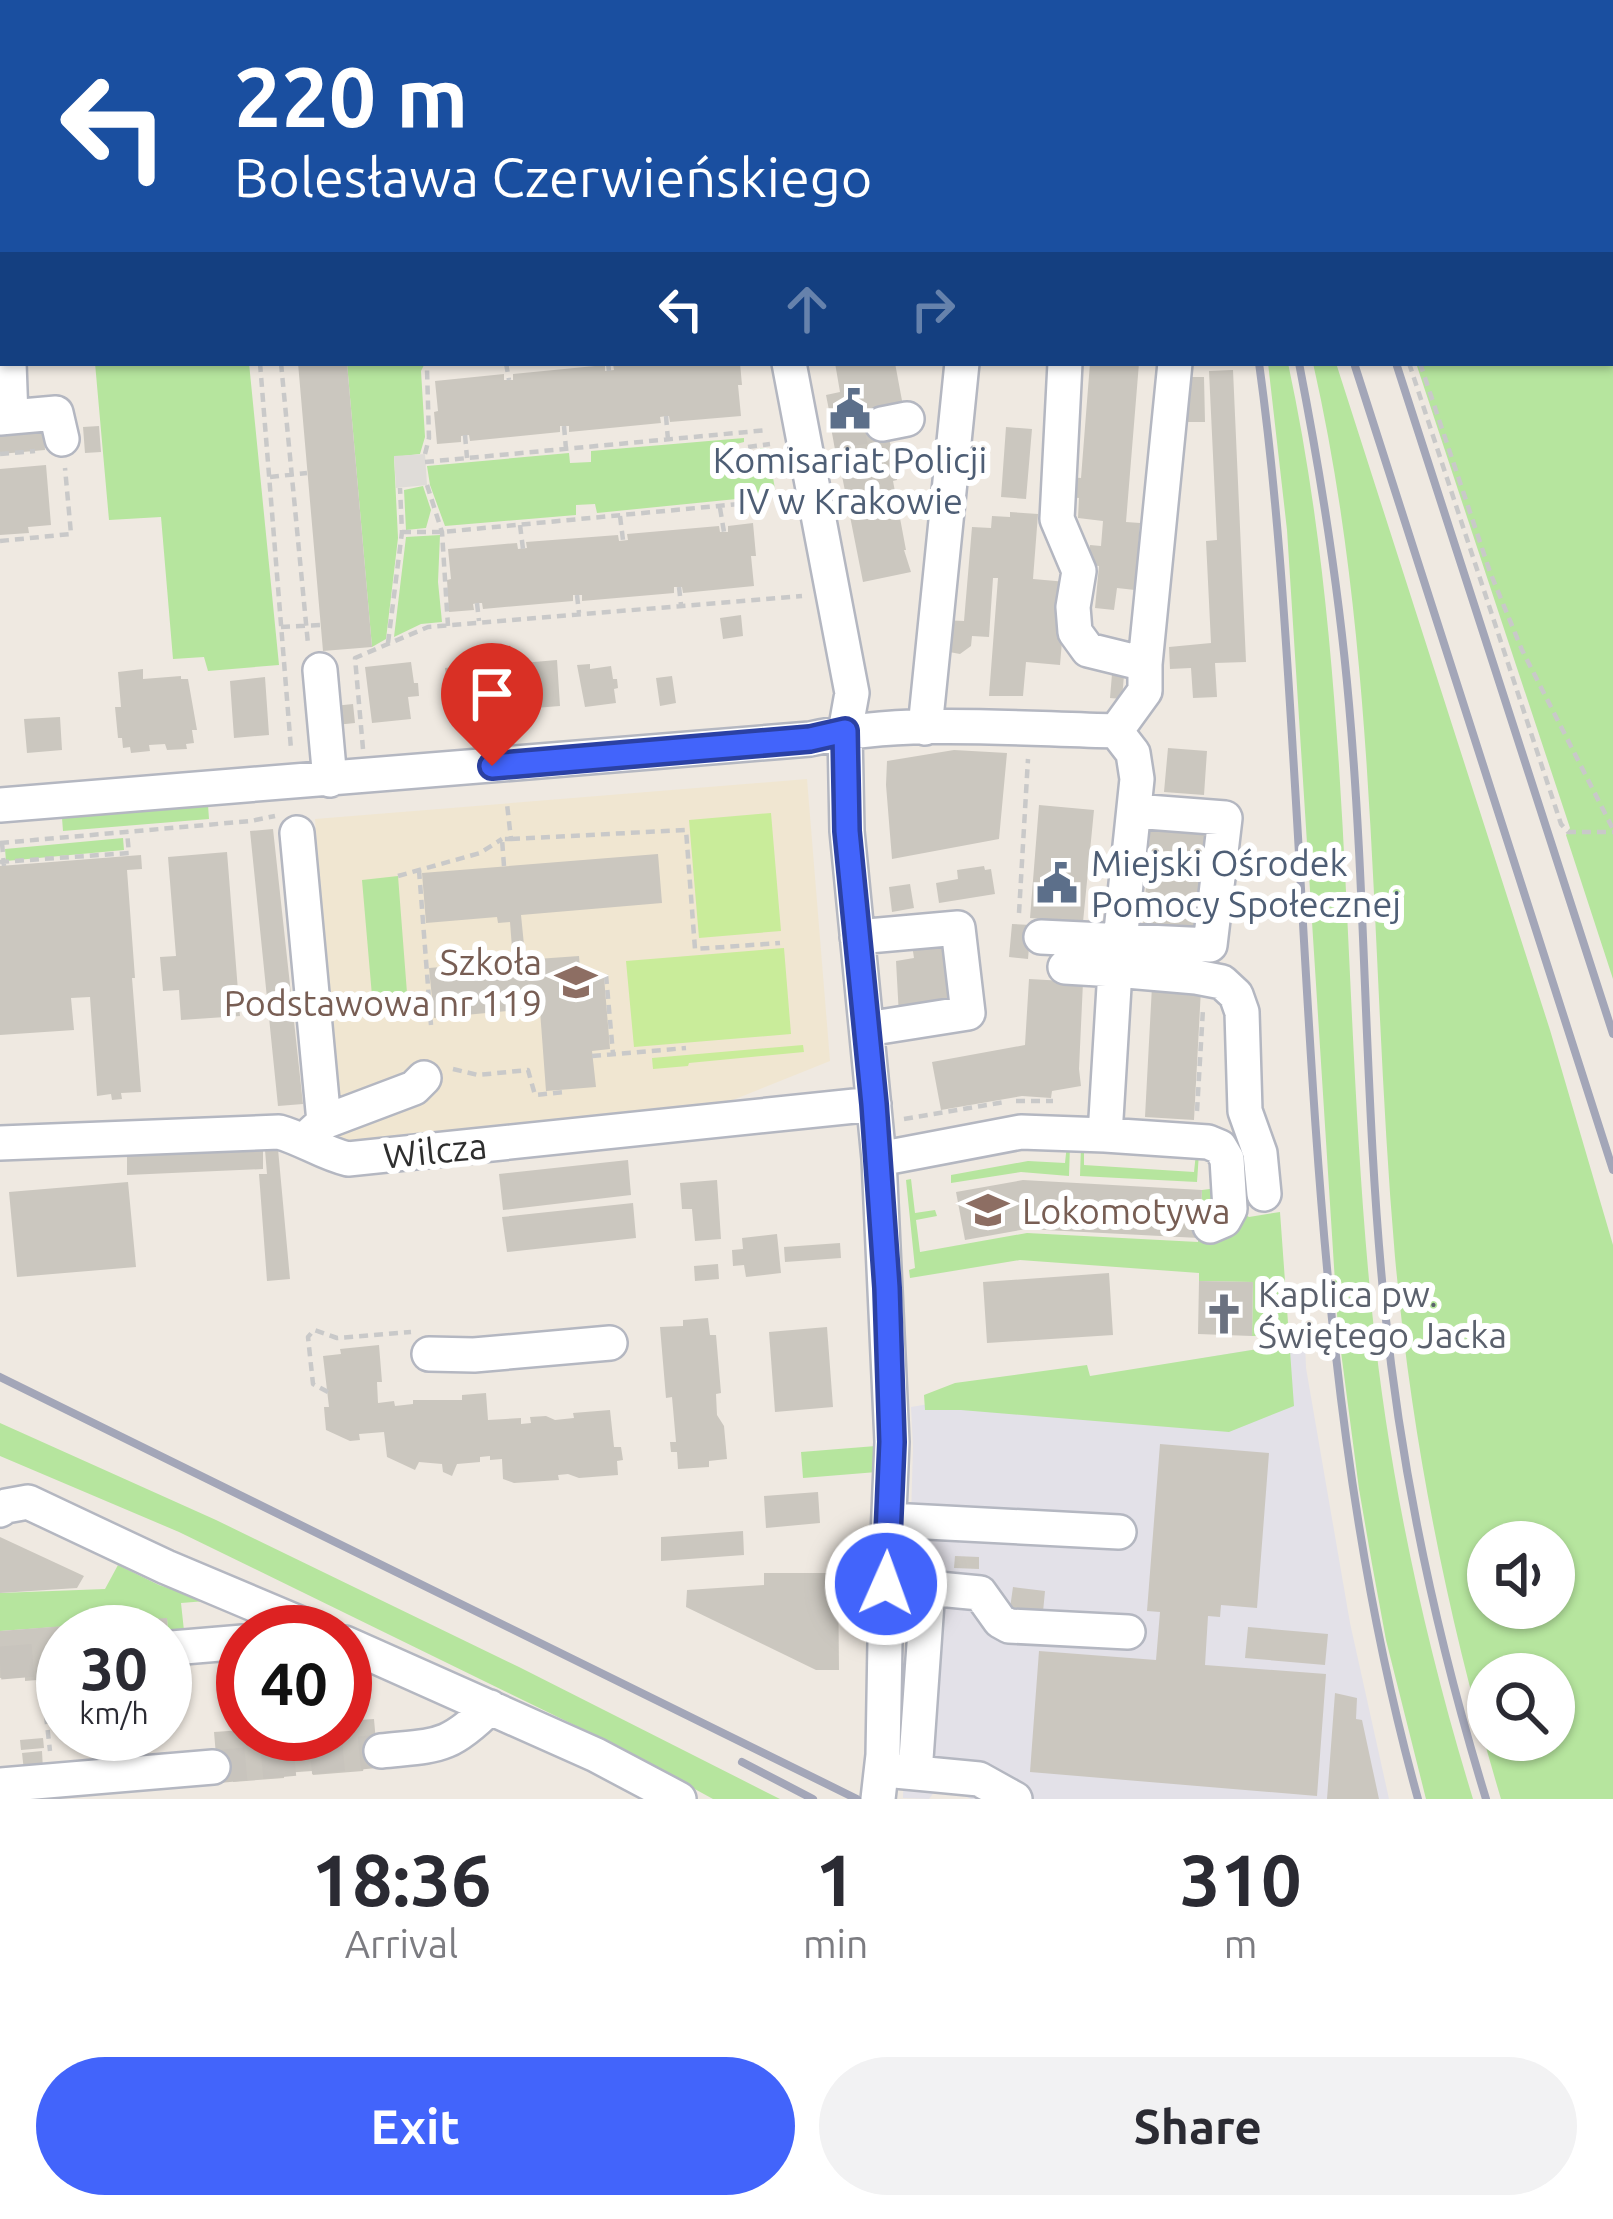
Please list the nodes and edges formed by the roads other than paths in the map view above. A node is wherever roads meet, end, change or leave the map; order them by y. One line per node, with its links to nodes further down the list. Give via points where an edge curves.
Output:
1 (8, 366): 6 (street)
2 (790, 366): 11 (street, via 852,693)
3 (962, 366): 10 (street)
4 (1065, 366): 8 (street, via 1057,520 1079,571 1075,632 1088,650)
5 (1175, 366): 8 (street)
6 (6, 417): 7 (street, via 56,413)
7 (56, 453)
8 (1145, 664): 12 (street, via 1145,691)
9 (320, 670): 13 (street)
10 (925, 728): 11 (street); 12 (street)
11 (845, 731): 13 (street); 18 (street)
12 (1116, 731): 15 (street, via 1133,754)
13 (346, 778): 14 (street)
14 (0, 806)
15 (1134, 811): 19 (street); 19 (street, via 1225,818 1210,945)
16 (285, 825): 24 (street)
17 (1030, 925): 19 (street)
18 (857, 938): 21 (street); 21 (street, via 958,928 968,1013)
19 (1118, 956): 20 (street); 25 (street); 28 (street, via 1229,986 1240,1003 1245,1111)
20 (1065, 967)
21 (866, 1029): 23 (street)
22 (436, 1073): 24 (street)
23 (874, 1104): 24 (street, Wilcza, via 348,1159 319,1149); 27 (street)
24 (316, 1131): 26 (street, Wilcza)
25 (1106, 1135): 27 (street, via 1021,1132); 29 (street, via 1215,1144 1228,1163 1230,1209)
26 (0, 1143)
27 (879, 1159): 33 (street)
28 (1264, 1194)
29 (1210, 1226)
30 (427, 1343): 31 (street, via 474,1355)
31 (610, 1343)
32 (0, 1510): 37 (street, via 28,1502)
33 (889, 1520): 34 (street); 35 (street)
34 (1119, 1532)
35 (886, 1584): 36 (street); 43 (street)
36 (928, 1588): 38 (street, via 980,1593 1009,1626); 43 (street)
37 (235, 1605)
38 (1128, 1632)
39 (372, 1655): 40 (street)
40 (490, 1707): 41 (street, via 441,1745); 45 (street)
41 (381, 1751)
42 (213, 1767): 44 (street)
43 (892, 1781): 46 (street, via 980,1779)
44 (0, 1785)
45 (680, 1799)
46 (1015, 1799)

